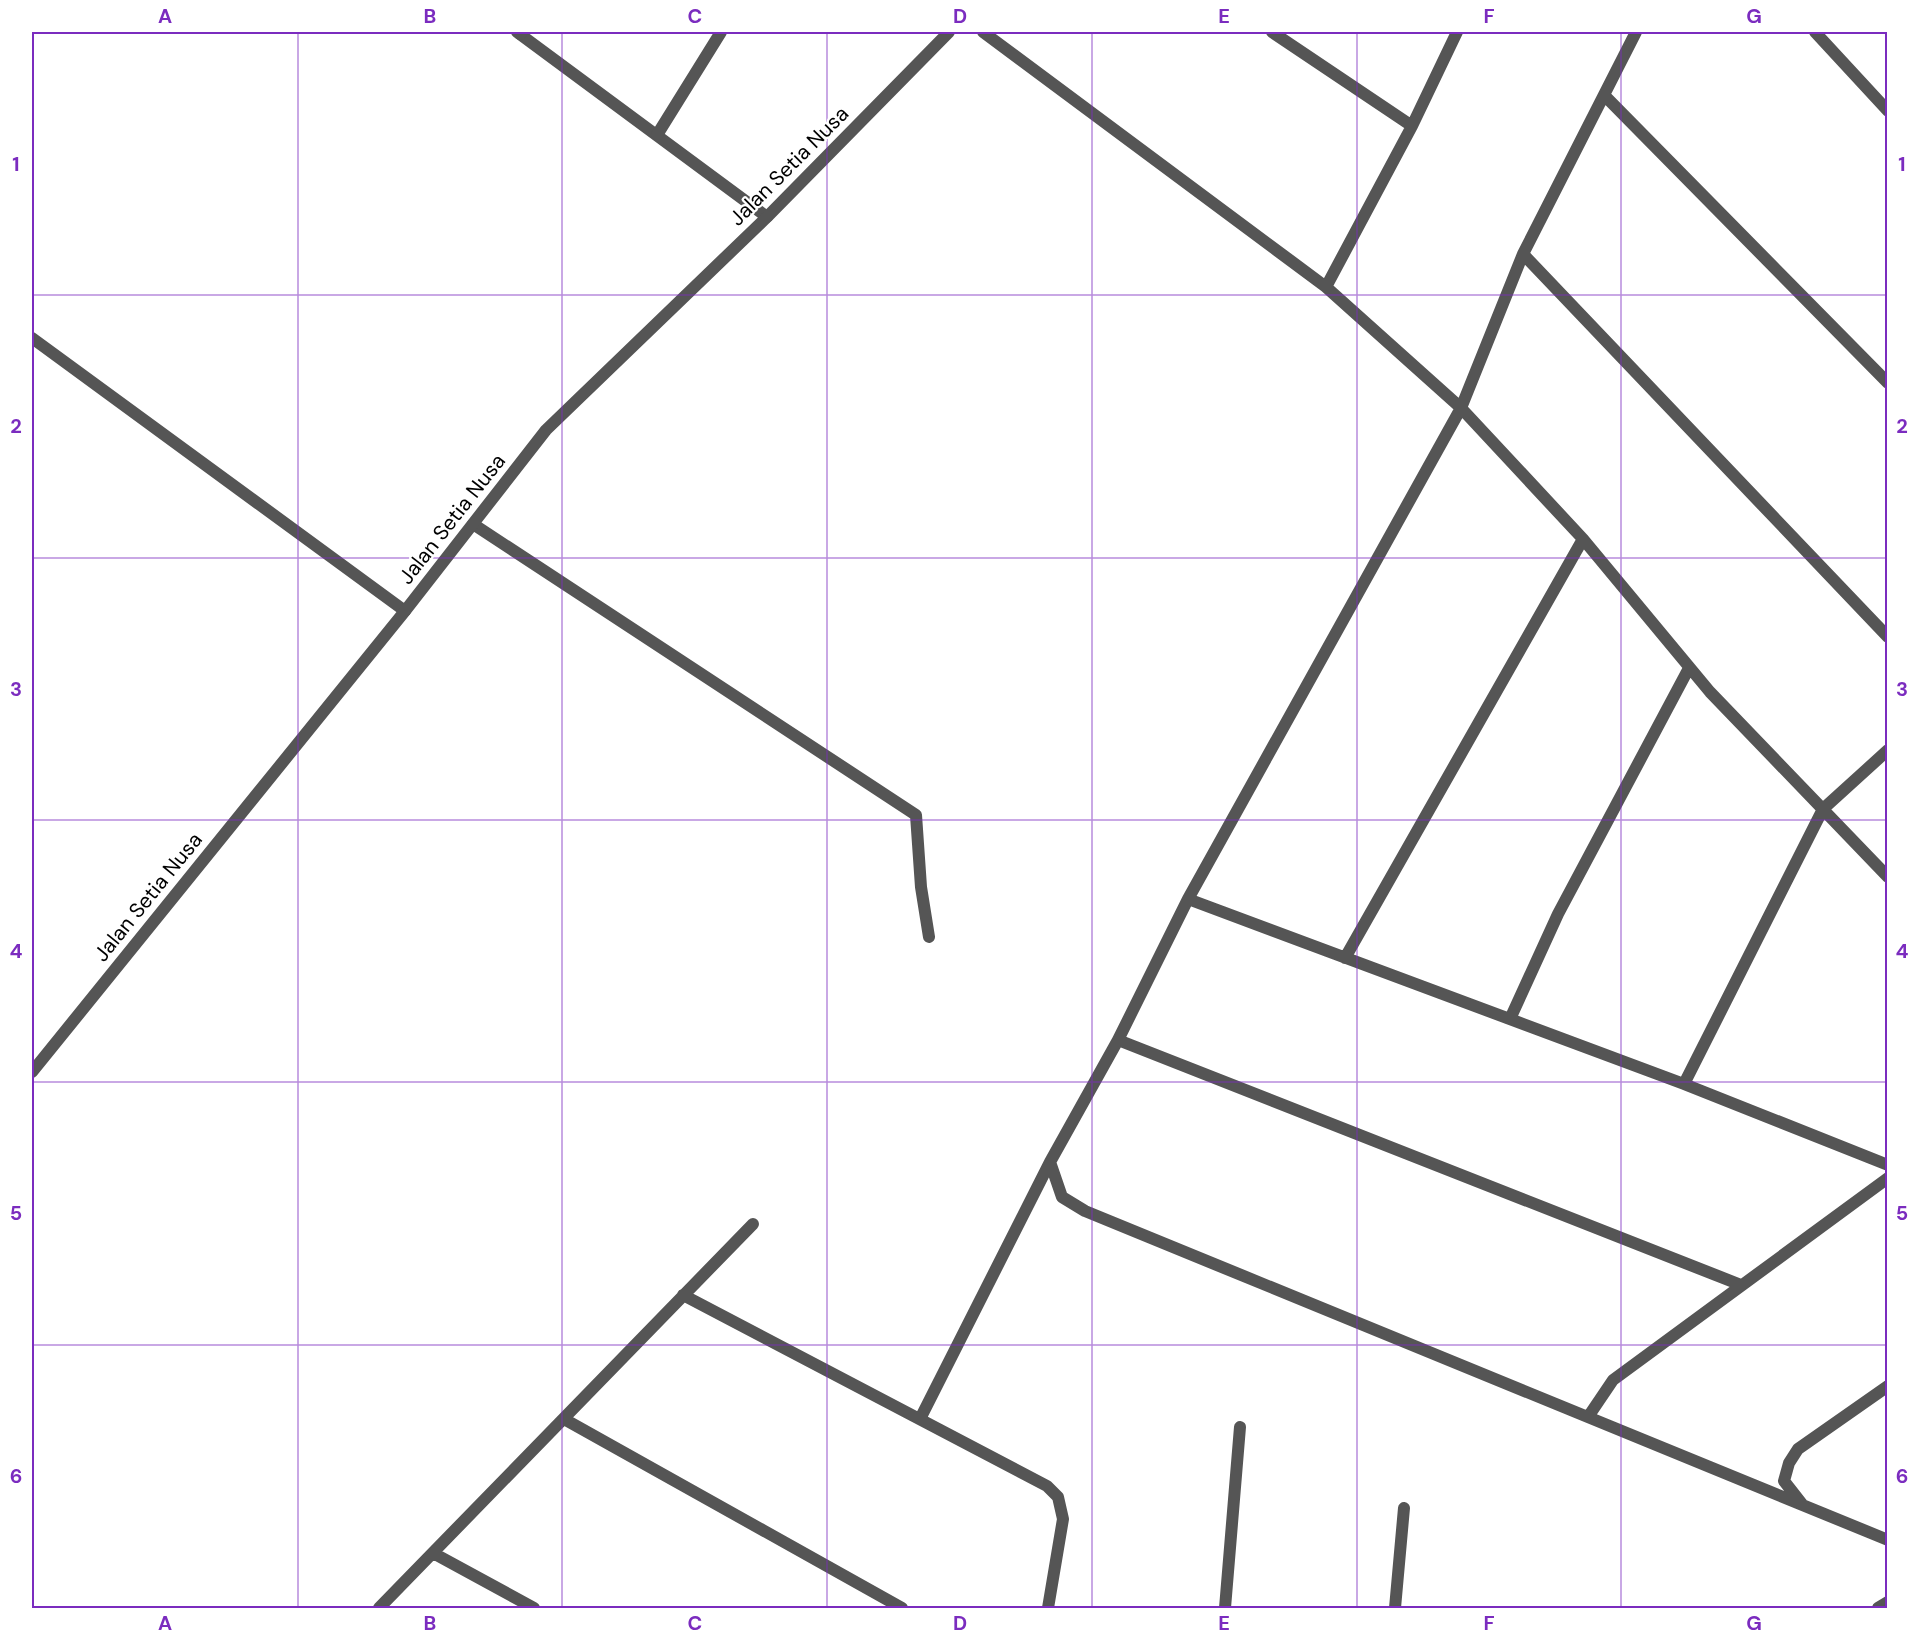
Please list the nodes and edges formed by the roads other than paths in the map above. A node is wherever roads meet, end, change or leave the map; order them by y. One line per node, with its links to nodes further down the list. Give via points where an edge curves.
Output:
1 (520, 32): 12 (street)
2 (721, 32): 12 (street)
3 (949, 32): 13 (street, Jalan Setia Nusa)
4 (983, 32): 15 (street)
5 (1272, 32): 11 (street)
6 (1457, 32): 11 (street)
7 (1636, 32): 9 (street)
8 (1815, 32): 10 (street)
9 (1604, 95): 14 (street); 17 (street)
10 (1887, 111)
11 (1412, 126): 15 (street)
12 (657, 135): 13 (street)
13 (767, 217): 19 (street, Jalan Setia Nusa, via 546,430)
14 (1523, 254): 18 (street); 22 (street)
15 (1326, 287): 18 (street)
16 (32, 338): 21 (street)
17 (1887, 382)
18 (1461, 408): 20 (street); 27 (street)
19 (473, 524): 21 (street, Jalan Setia Nusa); 28 (street, via 916,815)
20 (1583, 539): 23 (street); 29 (street)
21 (405, 611): 32 (street, Jalan Setia Nusa)
22 (1887, 637)
23 (1689, 668): 25 (street); 30 (street, via 1557,914)
24 (1887, 750): 25 (street)
25 (1823, 809): 26 (street); 33 (street)
26 (1887, 877)
27 (1188, 899): 29 (street); 31 (street)
28 (929, 937)
29 (1345, 958): 30 (street)
30 (1510, 1019): 33 (street)
31 (1118, 1040): 34 (street); 38 (street)
32 (32, 1072)
33 (1684, 1084): 35 (street)
34 (1050, 1162): 41 (street, via 1062,1197 1085,1211); 43 (street)
35 (1887, 1165)
36 (1887, 1178): 38 (street)
37 (753, 1224): 39 (street)
38 (1741, 1285): 41 (street, via 1613,1380)
39 (683, 1295): 42 (street); 43 (street)
40 (1887, 1386): 45 (street, via 1798,1449 1784,1481)
41 (1588, 1417): 45 (street)
42 (564, 1419): 48 (street); 52 (street)
43 (920, 1419): 53 (street, via 1047,1485 1058,1497 1063,1519)
44 (1240, 1427): 54 (street)
45 (1803, 1505): 47 (street)
46 (1404, 1508): 55 (street)
47 (1887, 1540)
48 (433, 1553): 50 (street); 51 (street)
49 (1887, 1602): 56 (street)
50 (379, 1608)
51 (534, 1608)
52 (902, 1608)
53 (1048, 1608)
54 (1225, 1608)
55 (1395, 1608)
56 (1878, 1608)

